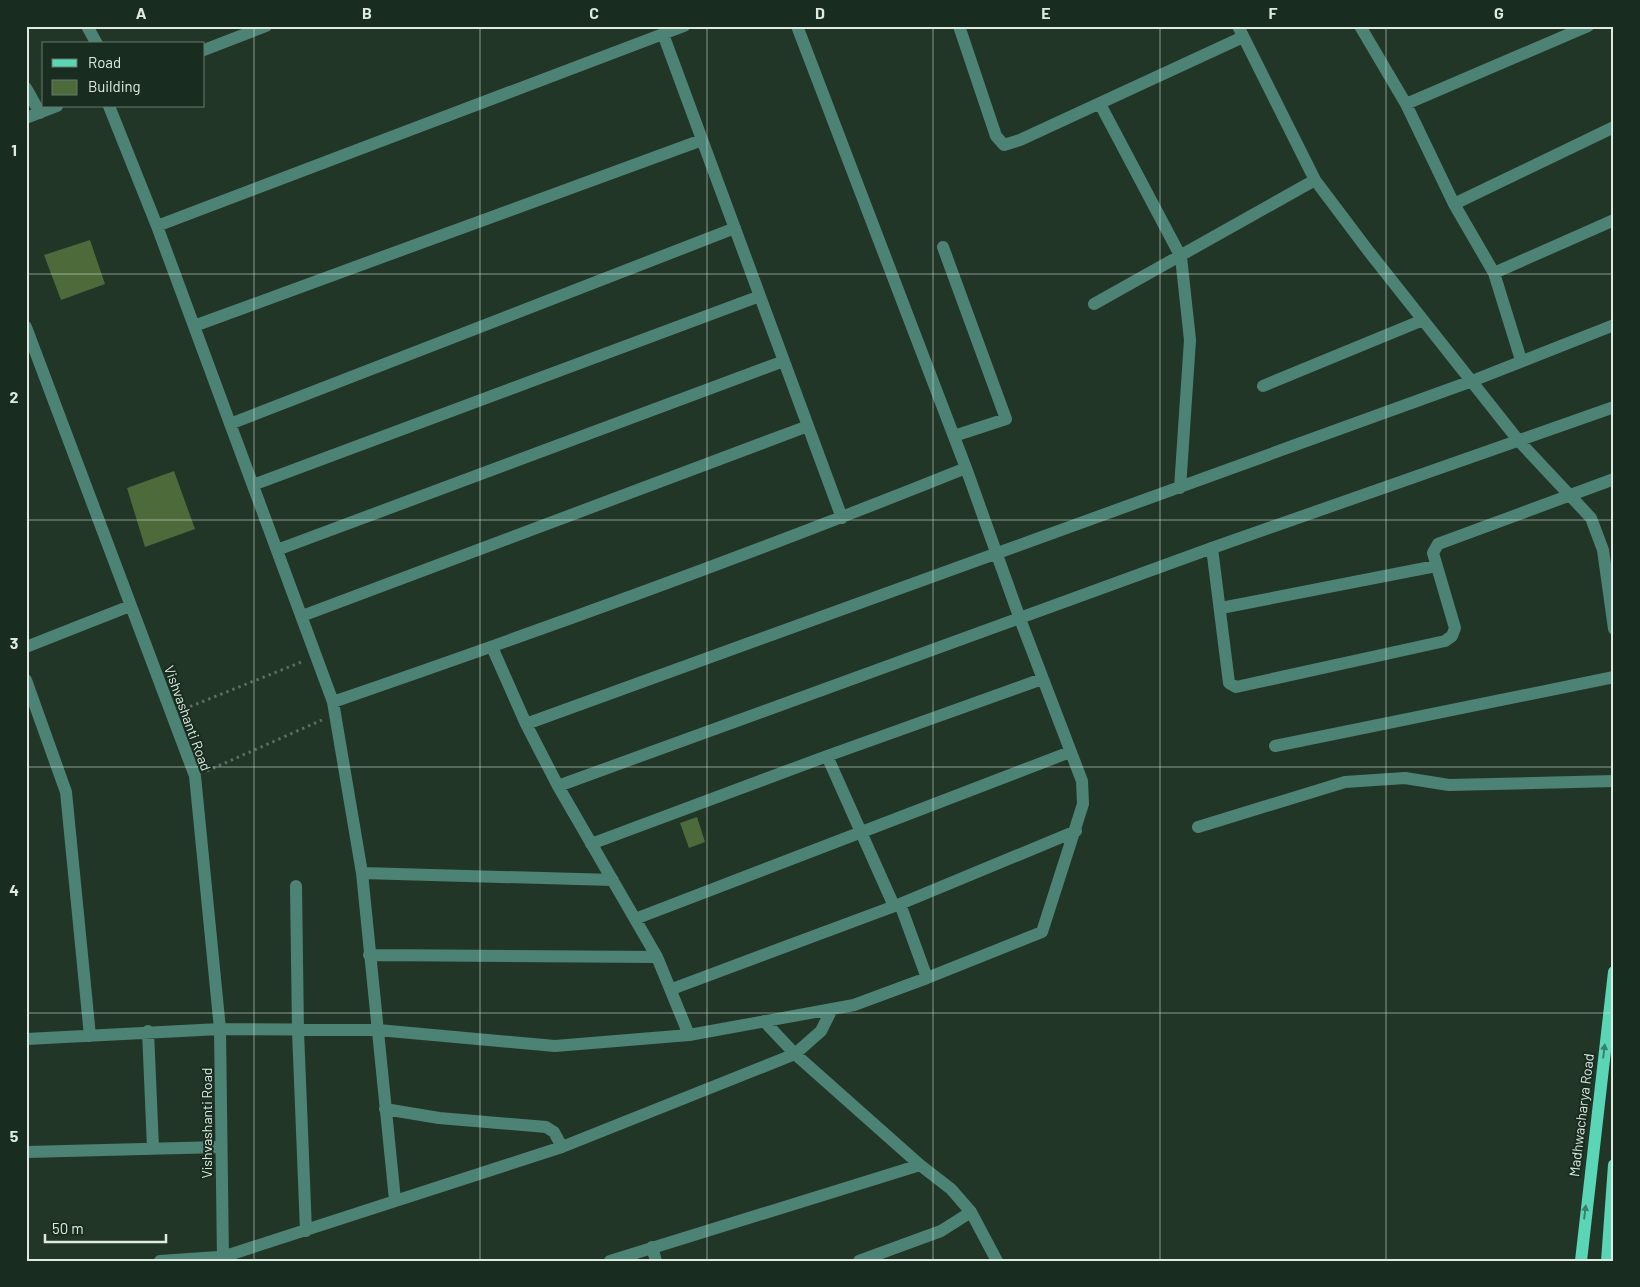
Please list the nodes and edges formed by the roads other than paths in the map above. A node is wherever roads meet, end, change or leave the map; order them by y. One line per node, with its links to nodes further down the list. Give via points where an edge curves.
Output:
1 (87, 26): 10 (street)
2 (266, 26): 11 (street)
3 (684, 26): 9 (street)
4 (797, 26): 42 (street)
5 (959, 26): 13 (street, via 996,136 1004,145)
6 (1360, 26): 14 (street)
7 (1588, 26): 14 (street)
8 (1240, 32): 13 (street); 21 (street)
9 (663, 34): 20 (street); 24 (street)
10 (96, 42)
11 (205, 50)
12 (26, 88): 17 (street)
13 (1100, 104): 27 (street)
14 (1406, 104): 22 (street)
15 (51, 108): 17 (street)
16 (109, 108): 24 (street)
17 (40, 113): 18 (street)
18 (26, 118)
19 (1614, 127): 22 (street)
20 (702, 140): 25 (street); 33 (street)
21 (1315, 180): 27 (street); 31 (street)
22 (1454, 204): 28 (street)
23 (1614, 220): 28 (street)
24 (157, 226): 33 (street)
25 (735, 228): 29 (street); 40 (street)
26 (943, 247): 42 (street, via 1006,420)
27 (1181, 257): 30 (street); 47 (street, via 1190,340)
28 (1494, 273): 35 (street)
29 (760, 296): 36 (street); 46 (street)
30 (1094, 304)
31 (1423, 320): 37 (street); 38 (street)
32 (1614, 325): 35 (street)
33 (194, 326): 40 (street)
34 (26, 327): 54 (street, Vishvashanti Road)
35 (1521, 360): 37 (street)
36 (784, 361): 41 (street); 51 (street)
37 (1472, 381): 43 (street); 47 (street)
38 (1263, 386)
39 (1614, 407): 43 (street)
40 (230, 424): 46 (street)
41 (808, 426): 49 (street); 56 (street)
42 (954, 436): 44 (street)
43 (1518, 440): 48 (street); 50 (street)
44 (966, 468): 49 (street); 52 (street)
45 (1614, 479): 48 (street)
46 (253, 485): 51 (street)
47 (1180, 488): 52 (street)
48 (1570, 496): 53 (street, via 1438,544 1433,553); 58 (street, via 1591,518 1597,530)
49 (842, 518): 60 (street)
50 (1212, 548): 55 (street); 57 (street)
51 (277, 550): 56 (street)
52 (996, 553): 57 (street); 65 (street)
53 (1436, 566): 55 (street); 55 (street, via 1455,628 1445,641 1236,687 1229,683)
54 (130, 606): 59 (street); 87 (street, Vishvashanti Road, via 195,776)
55 (1221, 608)
56 (302, 616): 64 (street)
57 (1020, 619): 62 (street); 70 (street)
58 (1614, 628)
59 (26, 647)
60 (492, 647): 64 (street); 65 (street)
61 (1614, 677): 66 (street)
62 (1042, 679): 67 (street); 68 (street)
63 (26, 680): 92 (street, via 66,792)
64 (334, 709): 75 (street)
65 (526, 724): 70 (street)
66 (1275, 746)
67 (1070, 752): 72 (street); 73 (street, via 1082,781 1083,804)
68 (827, 756): 72 (street); 74 (street)
69 (1614, 781): 71 (street, via 1449,785 1405,778 1345,782)
70 (558, 786): 74 (street)
71 (1198, 827)
72 (862, 831): 78 (street); 79 (street)
73 (1076, 831): 78 (street); 83 (street, via 1042,932)
74 (591, 844): 76 (street)
75 (362, 873): 76 (street); 80 (street)
76 (613, 880): 79 (street)
77 (296, 886): 90 (street)
78 (897, 905): 83 (street); 84 (street)
79 (635, 919): 81 (street)
80 (369, 955): 81 (street); 88 (street)
81 (657, 957): 84 (street)
82 (1614, 972): 112 (main road, Madhwacharya Road, one-way to 82)
83 (928, 978): 85 (street, via 854,1005)
84 (672, 989): 91 (street)
85 (832, 1009): 86 (street); 94 (street, via 821,1031)
86 (764, 1021): 91 (street); 94 (street)
87 (220, 1029): 89 (street); 90 (street); 96 (street, Vishvashanti Road)
88 (378, 1030): 90 (street); 91 (street, via 555,1046); 95 (street)
89 (148, 1031): 92 (street); 98 (street)
90 (298, 1031): 104 (street)
91 (689, 1035)
92 (90, 1036): 93 (street)
93 (26, 1039)
94 (795, 1054): 97 (street); 100 (street)
95 (385, 1109): 97 (street, via 439,1118 546,1127 554,1132); 102 (street)
96 (221, 1147): 98 (street); 106 (street, Vishvashanti Road)
97 (562, 1147): 102 (street)
98 (152, 1148): 99 (street)
99 (26, 1152)
100 (920, 1165): 103 (street, via 951,1190); 105 (street)
101 (1614, 1165): 113 (main road)
102 (395, 1200): 104 (street)
103 (971, 1212): 110 (street, via 942,1231); 111 (street)
104 (306, 1231): 106 (street)
105 (652, 1247): 108 (street); 109 (street)
106 (218, 1259): 107 (street)
107 (160, 1261)
108 (610, 1261)
109 (656, 1261)
110 (859, 1261)
111 (997, 1261)
112 (1581, 1261)
113 (1607, 1261)

